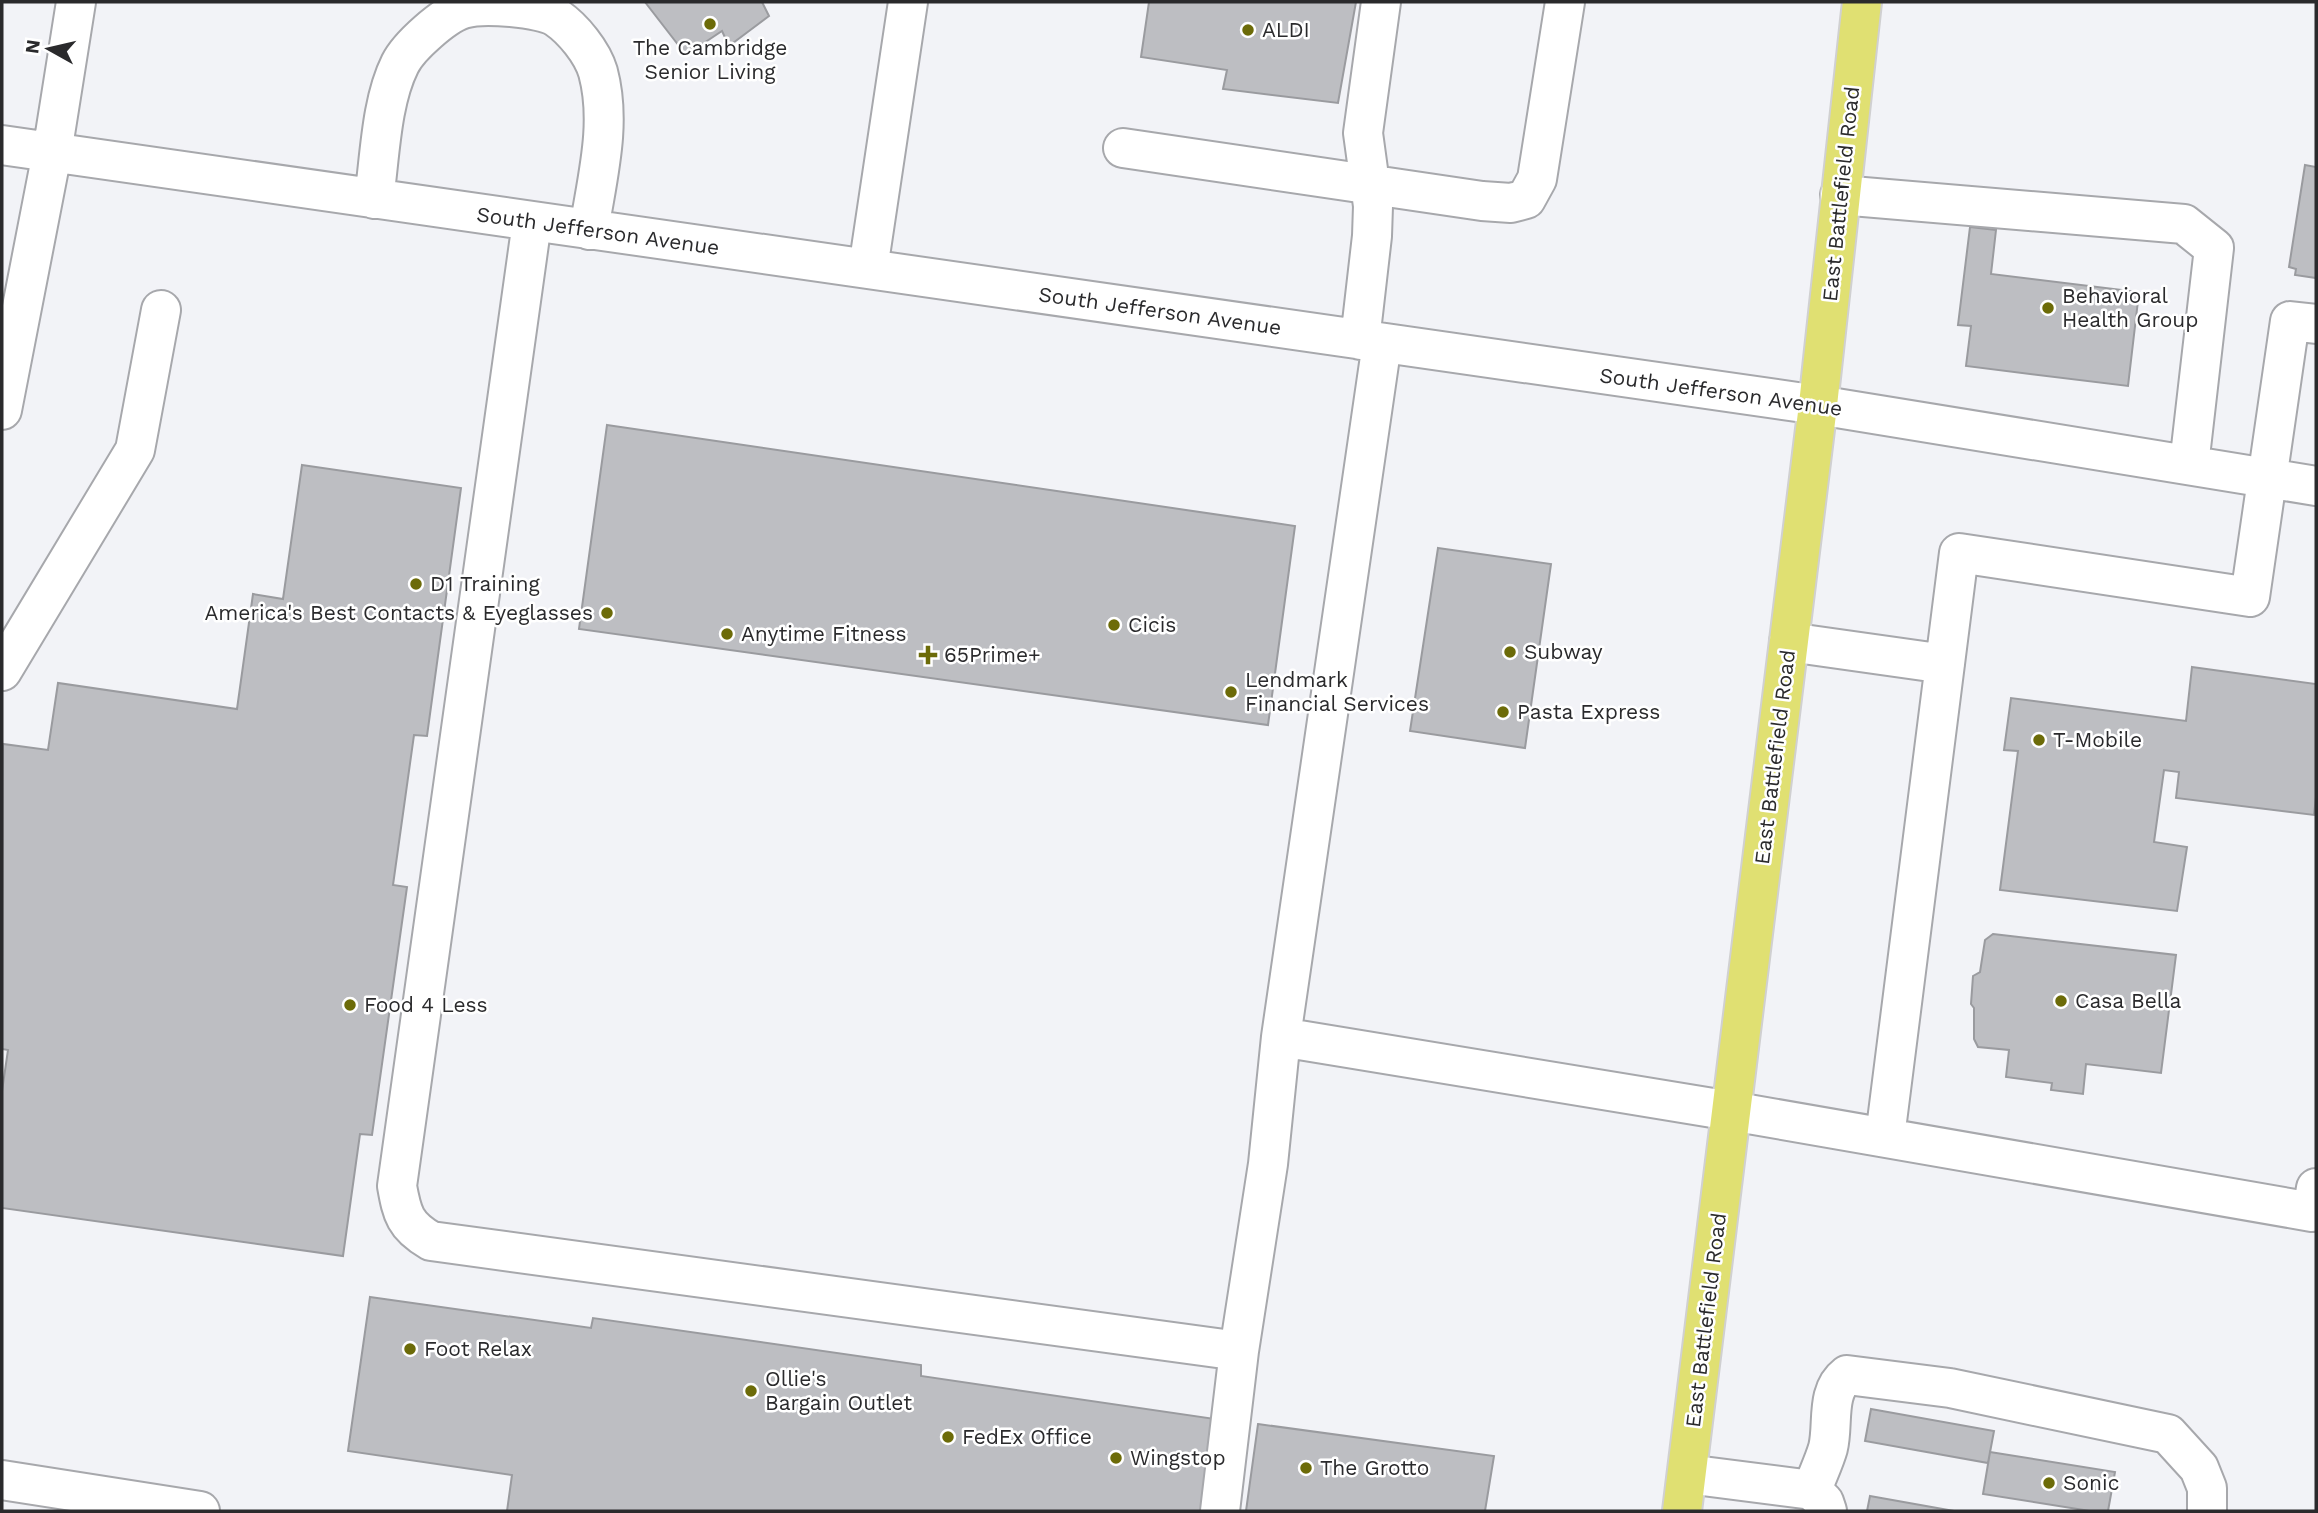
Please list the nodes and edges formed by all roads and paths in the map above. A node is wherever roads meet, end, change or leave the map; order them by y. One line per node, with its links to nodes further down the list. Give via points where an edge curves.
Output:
1 (76, 2): 8 (street)
2 (908, 2): 14 (street)
3 (1381, 2): 9 (street, via 1363,133)
4 (1565, 2): 9 (street, via 1537,178 1526,200 1482,201)
5 (1862, 2): 10 (main road, East Battlefield Road)
6 (2, 145): 8 (street, South Jefferson Avenue)
7 (1123, 148): 9 (street)
8 (52, 153): 11 (street, South Jefferson Avenue); 19 (street)
9 (1369, 183): 17 (street, via 1373,206)
10 (1840, 195): 18 (main road, East Battlefield Road); 20 (street, via 2184,224 2214,248)
11 (374, 199): 12 (street, South Jefferson Avenue); 13 (street, via 389,92 401,62 420,37 461,9 511,6 555,16 580,40 597,69 605,110 604,137)
12 (532, 222): 13 (street, South Jefferson Avenue); 30 (street, via 397,1186 401,1210 413,1231 431,1241)
13 (589, 230): 14 (street, South Jefferson Avenue)
14 (868, 269): 17 (street, South Jefferson Avenue)
15 (161, 310): 25 (street, via 135,450)
16 (2316, 324): 21 (street, via 2290,320)
17 (1371, 341): 18 (street, South Jefferson Avenue); 26 (street)
18 (1818, 405): 20 (street, South Jefferson Avenue); 23 (main road, East Battlefield Road)
19 (2, 411)
20 (2189, 465): 21 (street, South Jefferson Avenue)
21 (2268, 478): 22 (street, South Jefferson Avenue); 24 (street, via 2250,597 1959,553)
22 (2316, 486)
23 (1789, 642): 24 (street); 27 (main road, East Battlefield Road)
24 (1945, 664): 28 (street)
25 (2, 671)
26 (1281, 1037): 27 (street); 30 (street, via 1268,1164)
27 (1731, 1111): 28 (street); 31 (main road, East Battlefield Road)
28 (1885, 1138): 29 (street, via 2312,1212)
29 (2316, 1188)
30 (1239, 1351): 35 (street)
31 (1687, 1474): 33 (street); 36 (main road, East Battlefield Road)
32 (2, 1479): 34 (street)
33 (1820, 1501): 37 (street, via 1832,1402 1838,1382 1847,1375 1950,1388 2168,1434 2199,1468 2207,1488)
34 (200, 1511)
35 (1220, 1511)
36 (1682, 1511)
37 (2207, 1511)

